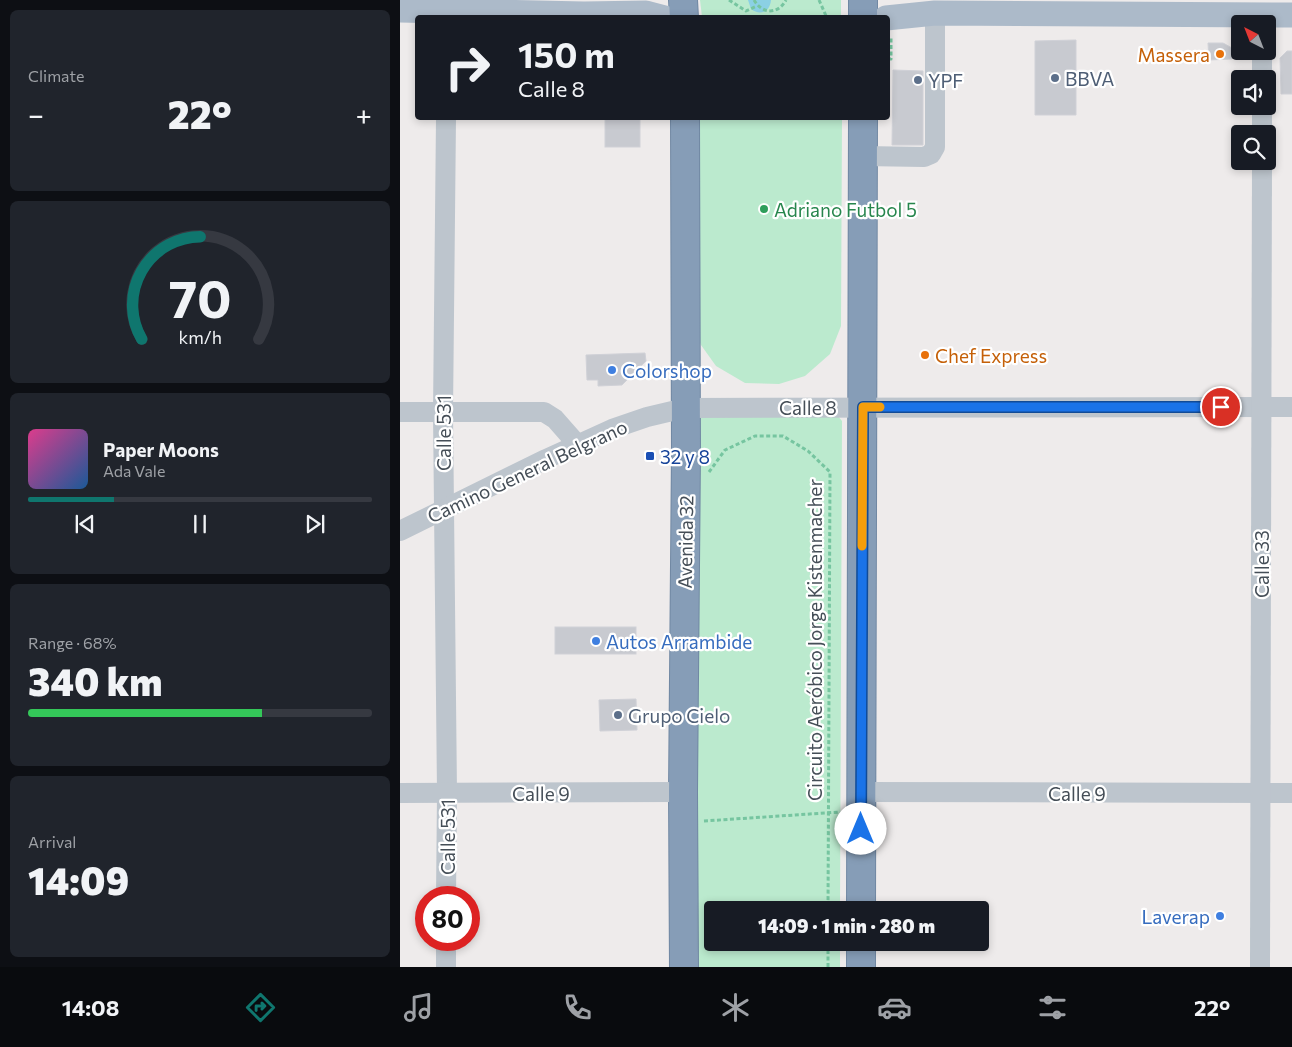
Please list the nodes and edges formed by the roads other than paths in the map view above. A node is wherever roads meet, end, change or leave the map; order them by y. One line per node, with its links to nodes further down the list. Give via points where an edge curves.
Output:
1 (683, 0): 10 (highway)
2 (863, 0): 11 (highway)
3 (400, 10): 4 (main road)
4 (447, 10): 7 (main road)
5 (935, 13): 6 (main road); 13 (main road); 17 (street, via 935,148 924,157)
6 (1262, 13): 12 (main road)
7 (561, 15)
8 (605, 15): 9 (main road)
9 (654, 15)
10 (684, 15)
11 (863, 15)
12 (1292, 15)
13 (890, 18)
14 (446, 120): 24 (street, Calle 531)
15 (684, 120): 22 (highway, Avenida 32)
16 (863, 120): 17 (highway)
17 (863, 156): 21 (highway)
18 (1262, 170): 19 (street, Calle 33)
19 (1261, 406): 20 (street, Calle 8); 21 (street, Calle 8); 31 (street, Calle 33)
20 (1292, 406)
21 (863, 407): 22 (street, Calle 8); 33 (highway)
22 (685, 408): 25 (street, Camino General Belgrano, via 647,416); 28 (highway, Avenida 32)
23 (400, 412): 24 (street)
24 (443, 413): 25 (street, via 544,412 555,419); 26 (street, Calle 531)
25 (577, 444): 26 (street, Camino General Belgrano)
26 (444, 510): 27 (street, Camino General Belgrano); 30 (street, Calle 531)
27 (400, 531)
28 (683, 792): 30 (street, Calle 9); 39 (highway, Avenida 32)
29 (400, 793): 30 (street, Calle 9)
30 (447, 793): 34 (street, Calle 531)
31 (1260, 793): 32 (street, Calle 9); 33 (street, Calle 9); 41 (street, Calle 33)
32 (1292, 793)
33 (861, 802): 35 (highway)
34 (446, 886)
35 (861, 901)
36 (446, 951): 38 (street)
37 (861, 951): 40 (highway)
38 (446, 967)
39 (684, 967)
40 (861, 967)
41 (1260, 967)

